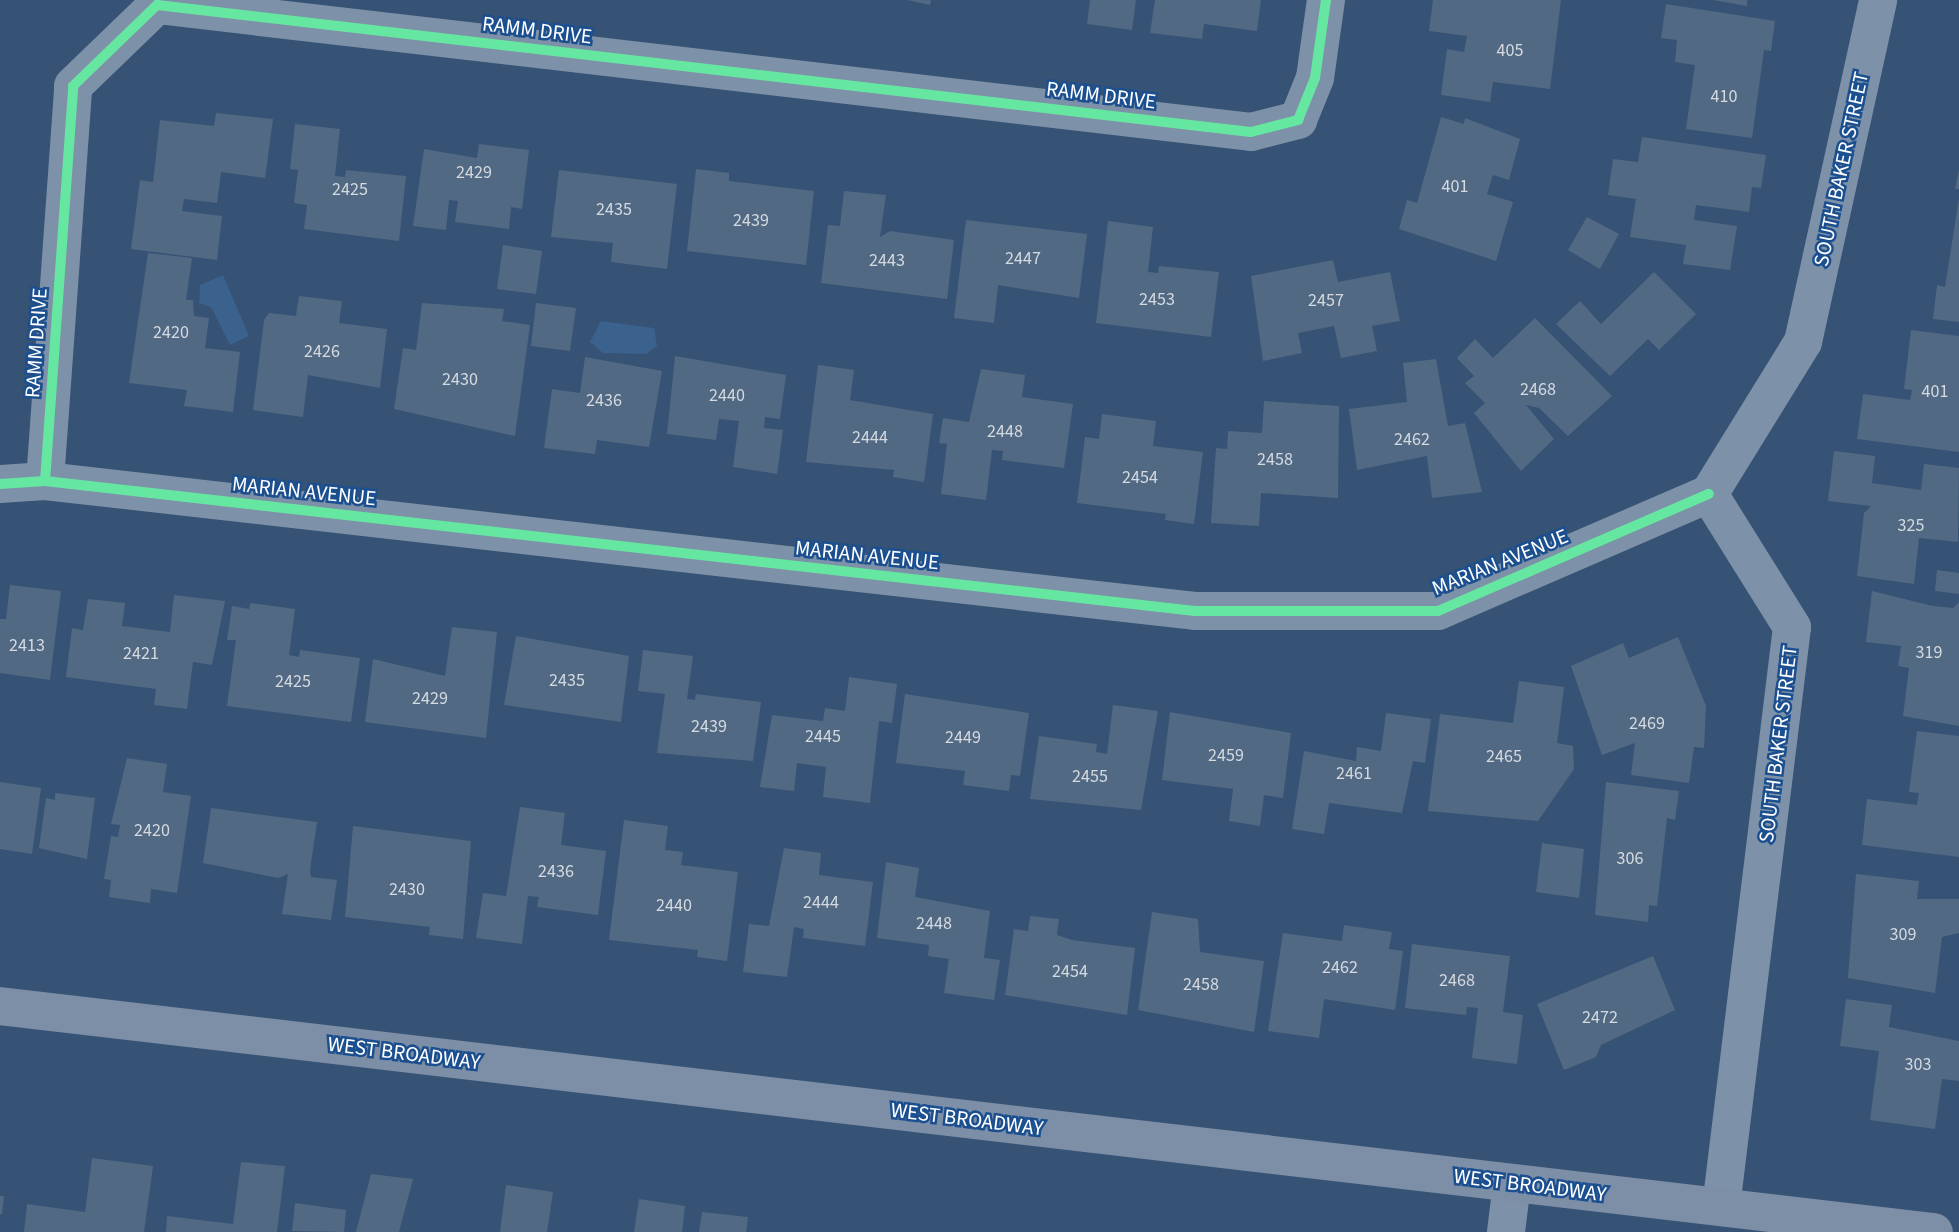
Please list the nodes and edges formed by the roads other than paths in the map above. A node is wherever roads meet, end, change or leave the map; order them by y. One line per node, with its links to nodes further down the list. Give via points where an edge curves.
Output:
1 (1326, 0): 3 (street, RAMM DRIVE, via 1315,78 1298,120 1251,132 157,5 73,86)
2 (1878, 0): 5 (street, SOUTH BAKER STREET, via 1803,342)
3 (46, 481): 4 (street, MARIAN AVENUE); 5 (street, MARIAN AVENUE, via 1195,611 1438,611)
4 (0, 484)
5 (1709, 494): 8 (street, SOUTH BAKER STREET, via 1792,627)
6 (0, 1006): 7 (main road, WEST BROADWAY)
7 (1512, 1183): 8 (main road, WEST BROADWAY); 9 (street)
8 (1721, 1207): 10 (main road, WEST BROADWAY)
9 (1506, 1232)
10 (1934, 1232)

